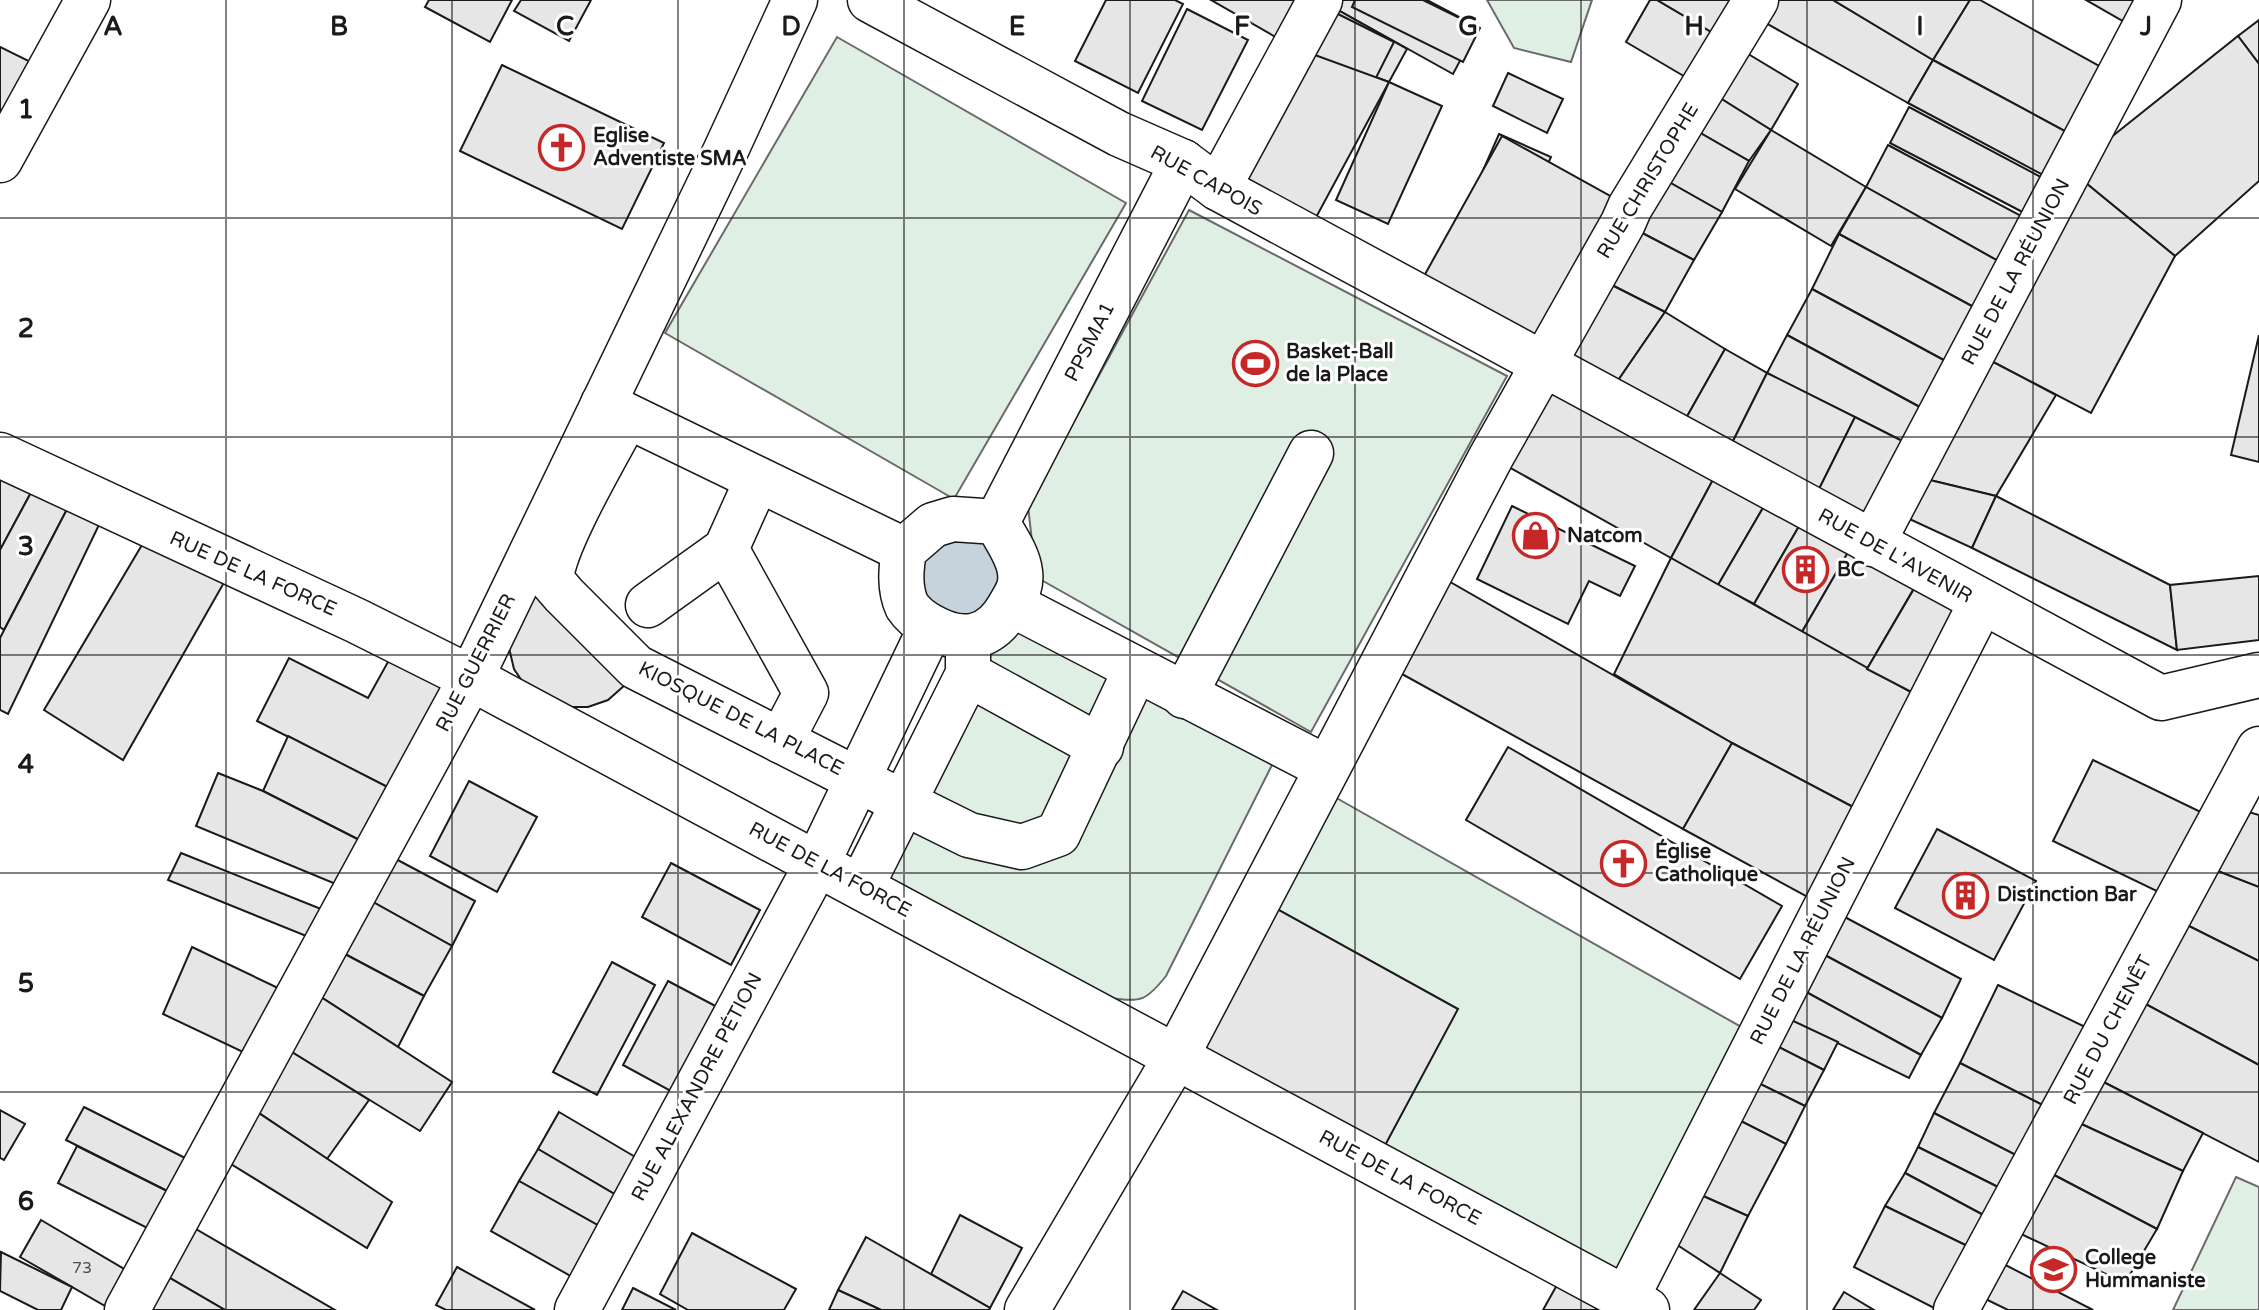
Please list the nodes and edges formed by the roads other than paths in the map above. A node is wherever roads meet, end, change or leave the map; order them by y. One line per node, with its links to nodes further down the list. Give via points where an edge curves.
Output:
1 (88, 0): 7 (street)
2 (795, 0): 11 (street, RUE GUERRIER)
3 (870, 0): 8 (street, RUE CAPOIS, via 1119,134)
4 (1320, 0): 9 (street)
5 (1756, 0): 10 (street, RUE CHRISTOPHE)
6 (2159, 0): 16 (street, RUE DE LA RÉUNION)
7 (0, 160)
8 (1183, 162): 9 (street, RUE CAPOIS); 15 (street, PPSMA1)
9 (1218, 188): 10 (street, RUE CAPOIS)
10 (1542, 363): 16 (street, RUE DE L'AVENIR); 30 (street, RUE CHRISTOPHE)
11 (615, 410): 14 (street); 25 (street, RUE GUERRIER); 27 (street, KIOSQUE DE LA PLACE, via 551,580 636,667)
12 (1311, 453): 26 (street)
13 (0, 455): 25 (street, RUE DE LA FORCE)
14 (757, 480): 17 (street); 18 (street)
15 (997, 522): 18 (street, via 953,519 933,525); 20 (street, via 1020,573)
16 (1872, 544): 19 (street, RUE DE L'AVENIR)
17 (726, 549): 21 (street); 27 (street, via 806,693)
18 (904, 550): 22 (street, via 902,588 907,605)
19 (1981, 603): 24 (street, RUE DE L'AVENIR, via 2161,698); 36 (street, RUE DE LA RÉUNION)
20 (1011, 604): 22 (street, via 1000,622); 23 (street)
21 (648, 605)
22 (956, 646): 28 (street); 31 (street); 32 (street)
23 (1135, 671): 26 (street); 28 (street, KIOSQUE DE LA PLACE)
24 (2259, 675)
25 (471, 678): 33 (street, RUE DE LA FORCE); 37 (street, RUE GUERRIER)
26 (1184, 696): 30 (street)
27 (781, 741): 31 (street, KIOSQUE DE LA PLACE)
28 (1101, 747): 32 (street, KIOSQUE DE LA PLACE, via 1058,834 1022,847 969,835)
29 (2259, 749): 40 (street, RUE DU CHENÊT)
30 (1327, 768): 35 (street, RUE CHRISTOPHE)
31 (858, 780): 32 (street, KIOSQUE DE LA PLACE); 33 (street)
32 (905, 803): 34 (street)
33 (817, 864): 34 (street, RUE DE LA FORCE); 38 (street, RUE ALEXANDRE PÉTION)
34 (861, 887): 35 (street, RUE DE LA FORCE)
35 (1176, 1057): 36 (street, RUE DE LA FORCE); 39 (street, RUE CHRISTOPHE)
36 (1636, 1304)
37 (127, 1310)
38 (577, 1310)
39 (1027, 1310)
40 (1956, 1310)

